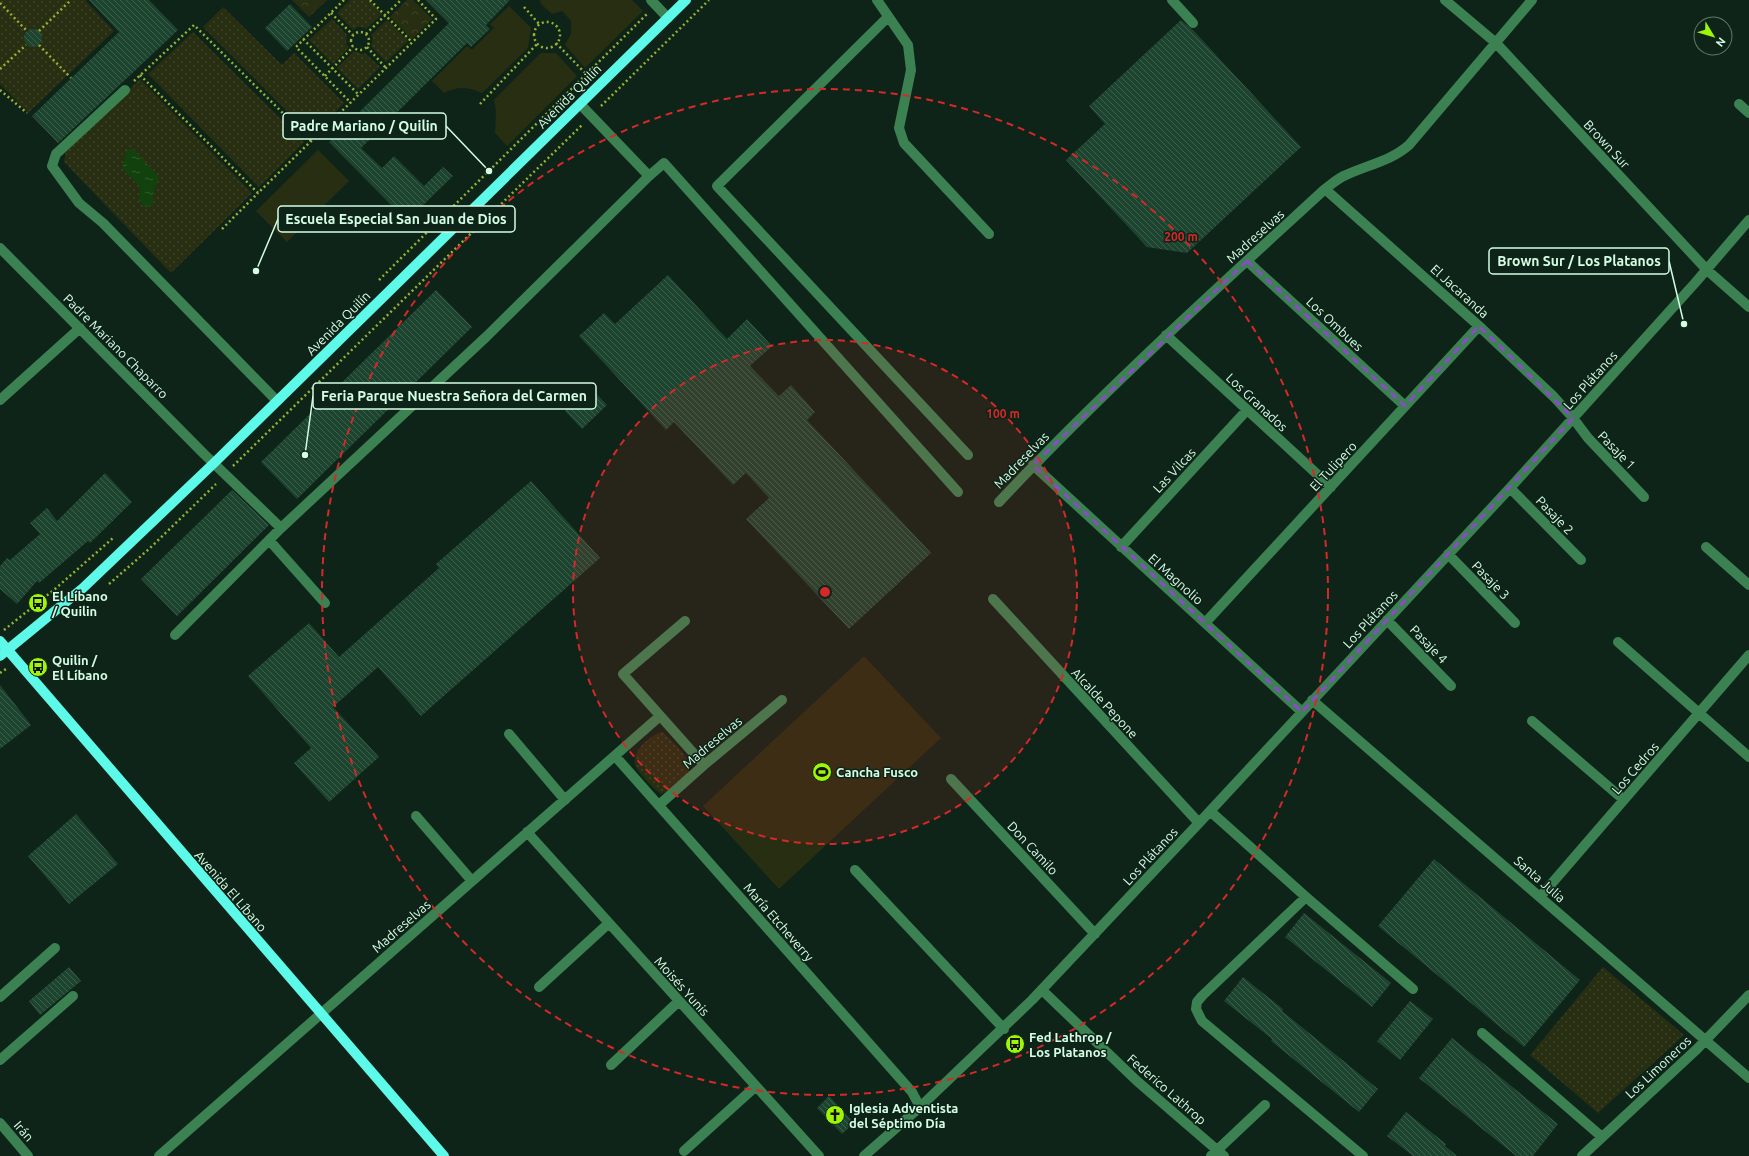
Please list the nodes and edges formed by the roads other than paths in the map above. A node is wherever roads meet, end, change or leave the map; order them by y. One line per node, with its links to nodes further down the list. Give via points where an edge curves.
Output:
1 (686, 0): 8 (main road, Avenida Quilín)
2 (877, 0): 7 (street)
3 (1172, 0): 9 (street)
4 (1445, 0): 10 (street, Brown Sur)
5 (1532, 0): 10 (street, Madreselvas)
6 (654, 3): 8 (street)
7 (888, 17): 18 (street, via 908,45 911,70 899,128 904,143); 31 (street, via 717,186)
8 (668, 18): 12 (main road, Avenida Quilín)
9 (1193, 23)
10 (1496, 43): 16 (street, Madreselvas, via 1403,151 1346,175); 21 (street, Brown Sur)
11 (125, 90): 27 (street, via 56,154 52,166 79,203 103,223)
12 (580, 104): 15 (street); 27 (main road, Avenida Quilín)
13 (1739, 104): 14 (street)
14 (1749, 113)
15 (649, 176): 36 (street, via 664,163); 39 (street, via 486,337)
16 (1325, 189): 20 (street, Madreselvas); 23 (street, El Jacaranda)
17 (1749, 220): 21 (street, Los Plátanos)
18 (989, 234)
19 (0, 248): 24 (street, Padre Mariano Chaparro)
20 (1247, 261): 25 (street, Madreselvas); 28 (street, Los Ombues)
21 (1706, 270): 22 (street, Brown Sur); 30 (street, Los Plátanos)
22 (1749, 307)
23 (1479, 326): 28 (street, El Tulipero); 30 (street, El Jacaranda, via 1554,396)
24 (80, 328): 26 (street); 32 (street, Padre Mariano Chaparro)
25 (1166, 335): 29 (street, Los Granados); 33 (street, Madreselvas)
26 (0, 400)
27 (277, 401): 32 (main road, Avenida Quilín)
28 (1405, 406): 34 (street, El Tulipero)
29 (1247, 410): 34 (street, Los Granados); 42 (street, Las Vilcas)
30 (1573, 418): 35 (street, Los Plátanos); 37 (street, Pasaje 1, via 1588,438)
31 (968, 455)
32 (214, 463): 39 (street, Padre Mariano Chaparro); 55 (main road, Avenida Quilín, via 83,588)
33 (1033, 465): 38 (street, Madreselvas); 42 (street, El Magnolio)
34 (1331, 487): 50 (street, El Tulipero)
35 (1510, 488): 43 (street, Los Plátanos); 44 (street, Pasaje 2)
36 (958, 492)
37 (1644, 497)
38 (998, 502)
39 (281, 528): 40 (street)
40 (269, 540): 47 (street); 52 (street)
41 (1706, 547): 45 (street)
42 (1121, 548): 50 (street, El Magnolio)
43 (1448, 554): 48 (street, Los Plátanos); 51 (street, Pasaje 3)
44 (1580, 560)
45 (1749, 585)
46 (993, 599): 74 (street, Alcalde Pepone)
47 (325, 603)
48 (1387, 620): 57 (street, Pasaje 4); 59 (street, Los Plátanos)
49 (685, 621): 62 (street, via 624,674)
50 (1205, 623): 60 (street, El Magnolio)
51 (1515, 624)
52 (175, 636)
53 (0, 641): 55 (main road, Avenida El Líbano)
54 (1618, 642): 61 (street)
55 (4, 653): 90 (main road, Avenida El Líbano)
56 (1749, 655): 61 (street, Los Cedros)
57 (1452, 686)
58 (782, 700): 67 (street, Madreselvas)
59 (1312, 700): 60 (street, Los Plátanos); 79 (street, Santa Julia)
60 (1302, 712): 72 (street, Los Plátanos)
61 (1699, 713): 66 (street); 70 (street, Los Cedros)
62 (660, 716): 65 (street, Madreselvas); 67 (street)
63 (1532, 721): 70 (street)
64 (509, 734): 69 (street)
65 (615, 756): 69 (street, Madreselvas); 71 (street, María Etcheverry)
66 (1749, 757)
67 (704, 765): 71 (street, Madreselvas)
68 (952, 779): 81 (street, Don Camilo)
69 (565, 800): 75 (street, Madreselvas)
70 (1624, 800): 79 (street, Los Cedros)
71 (659, 805): 99 (street, María Etcheverry, via 912,1092)
72 (1210, 811): 74 (street, Los Plátanos); 78 (street)
73 (416, 816): 77 (street)
74 (1199, 823): 81 (street, Los Plátanos)
75 (527, 832): 77 (street, Madreselvas); 80 (street, Moisés Yunis)
76 (855, 870): 91 (street)
77 (472, 881): 90 (street, Madreselvas)
78 (1306, 897): 84 (street); 109 (street, via 1202,996 1197,1002 1197,1015)
79 (1540, 897): 93 (street, Santa Julia)
80 (609, 923): 83 (street); 89 (street, Moisés Yunis)
81 (1095, 934): 85 (street, Los Plátanos)
82 (55, 948): 88 (street)
83 (539, 987)
84 (1413, 989)
85 (1042, 990): 91 (street, Los Plátanos); 103 (street, Federico Lathrop)
86 (1749, 995): 93 (street, Los Limoneros)
87 (73, 996): 94 (street)
88 (0, 997)
89 (678, 1001): 95 (street); 97 (street, Moisés Yunis)
90 (320, 1014): 105 (street, Madreselvas); 106 (main road, Avenida El Líbano)
91 (1004, 1029): 99 (street, Los Plátanos)
92 (1482, 1034): 101 (street)
93 (1705, 1040): 96 (street, Santa Julia); 101 (street, Los Limoneros)
94 (0, 1060)
95 (611, 1065)
96 (1749, 1078)
97 (755, 1087): 102 (street); 107 (street, Moisés Yunis)
98 (1264, 1105): 103 (street)
99 (920, 1107): 108 (street, Los Plátanos)
100 (0, 1123): 104 (street, Irán)
101 (1602, 1137): 110 (street, Los Limoneros)
102 (684, 1151)
103 (1218, 1154)
104 (28, 1156)
105 (160, 1156)
106 (444, 1156)
107 (819, 1156)
108 (864, 1156)
109 (1363, 1156)
110 (1582, 1156)

